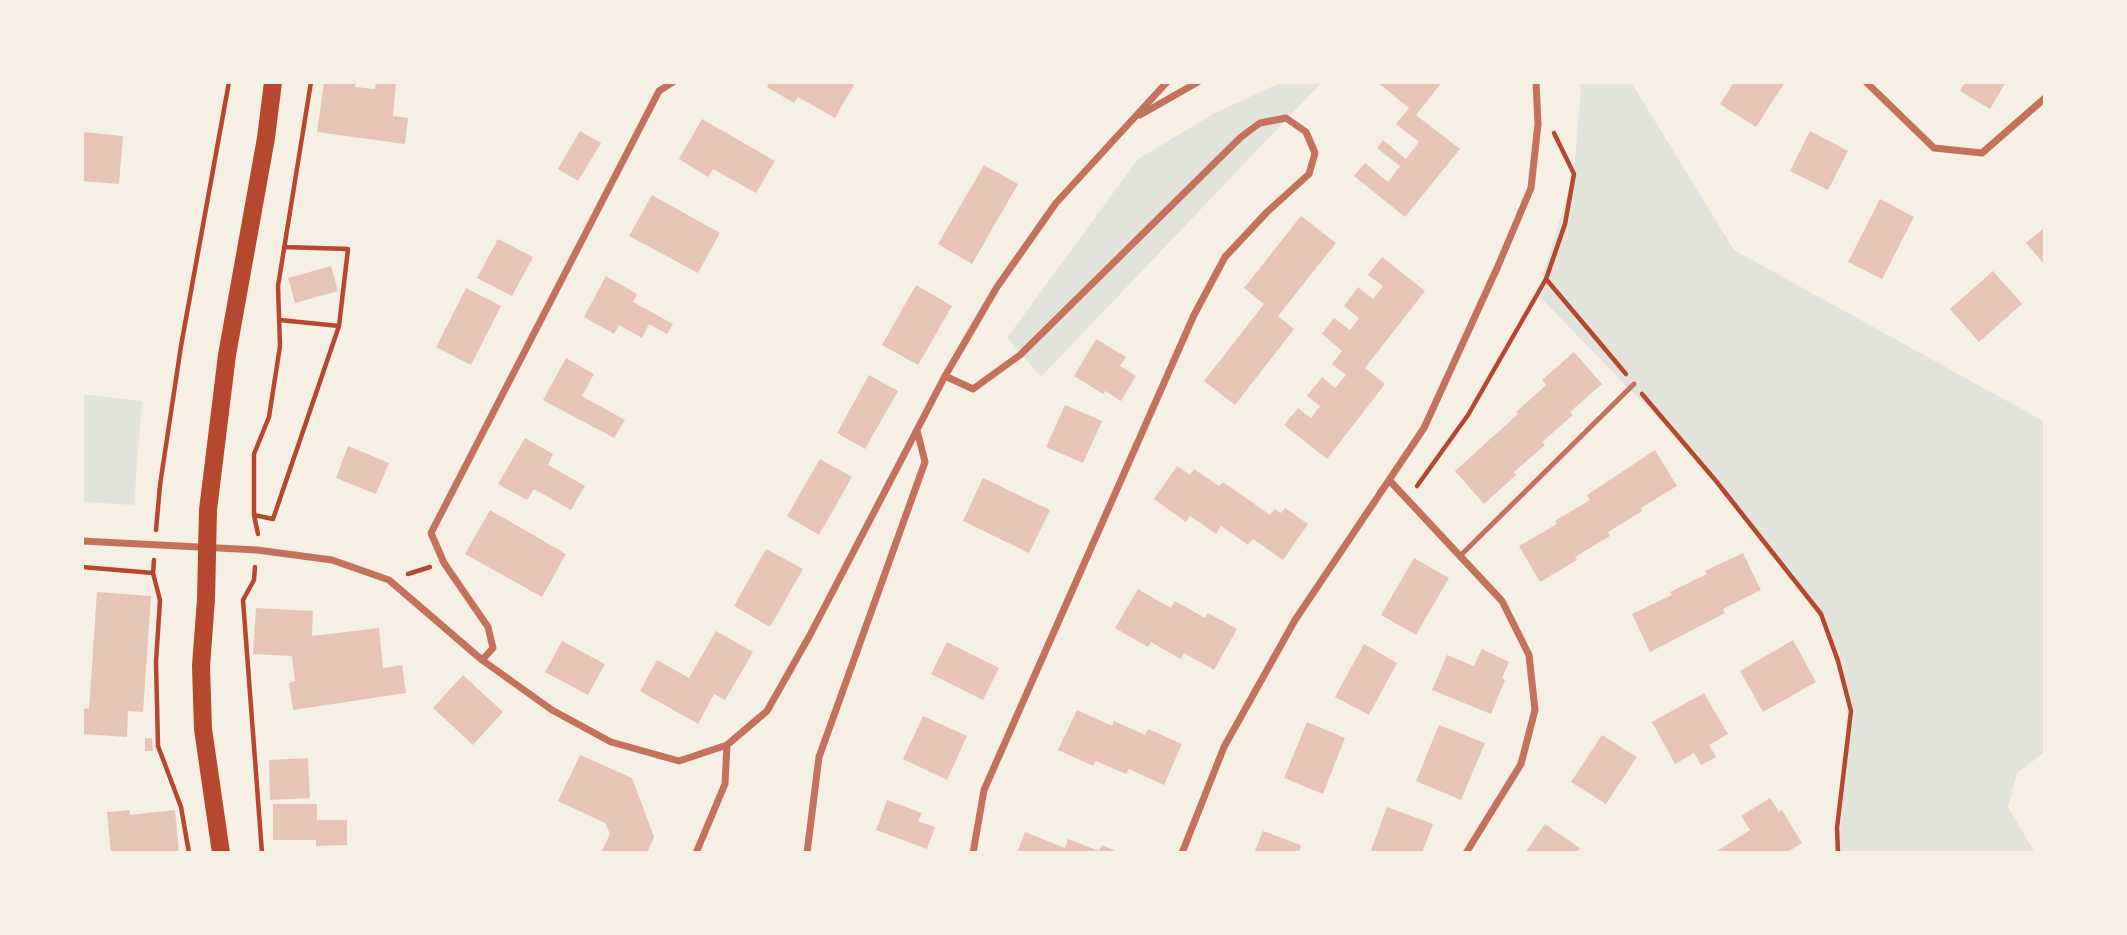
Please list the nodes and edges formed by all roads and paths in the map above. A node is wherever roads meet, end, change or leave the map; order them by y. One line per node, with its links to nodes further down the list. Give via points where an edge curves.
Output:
1 (229, 82): 21 (path)
2 (273, 82): 23 (main road, via 227,355 208,510)
3 (311, 82): 12 (path)
4 (673, 82): 25 (street, via 659,92 431,533)
5 (1198, 82): 11 (street)
6 (1536, 82): 9 (street)
7 (1866, 82): 10 (street, via 1934,148 1970,152 1982,153)
8 (1161, 84): 11 (street)
9 (1537, 98): 13 (path, via 1574,174 1565,224); 19 (street, via 1531,188 1424,428)
10 (2045, 98)
11 (1130, 121): 16 (street, via 1056,203 997,287)
12 (284, 247): 14 (path, via 278,286); 15 (path, via 348,249)
13 (1546, 279): 17 (path); 20 (path, via 1468,415)
14 (280, 320): 15 (path); 15 (path, via 269,417 254,454 254,515 273,520)
15 (340, 326)
16 (945, 376): 18 (street); 36 (street, via 973,389 1020,355 1220,156 1260,123 1286,118 1306,132 1315,153 1309,174 1225,257 1194,315 984,790)
17 (1634, 384): 24 (lane); 39 (path, via 1821,614 1851,710)
18 (917, 429): 30 (street, via 766,710); 35 (street, via 925,462 819,757)
19 (1390, 481): 20 (street); 37 (street, via 1295,620 1243,713 1224,747)
20 (1407, 500): 24 (street)
21 (157, 504)
22 (82, 541): 23 (street)
23 (208, 548): 27 (street, via 332,560); 32 (main road, via 201,666 203,729)
24 (1460, 556): 38 (street, via 1502,601 1529,655 1535,710 1521,764)
25 (444, 563): 27 (path); 29 (street, via 488,627 493,648)
26 (82, 567): 31 (path, via 153,573 160,600 158,746 181,807)
27 (389, 580): 29 (street)
28 (243, 600): 33 (path)
29 (482, 660): 30 (street, via 552,710 611,742 679,761)
30 (727, 745): 34 (street, via 725,784)
31 (189, 853)
32 (221, 853)
33 (262, 853)
34 (696, 853)
35 (807, 853)
36 (973, 853)
37 (1182, 853)
38 (1466, 853)
39 (1838, 853)

